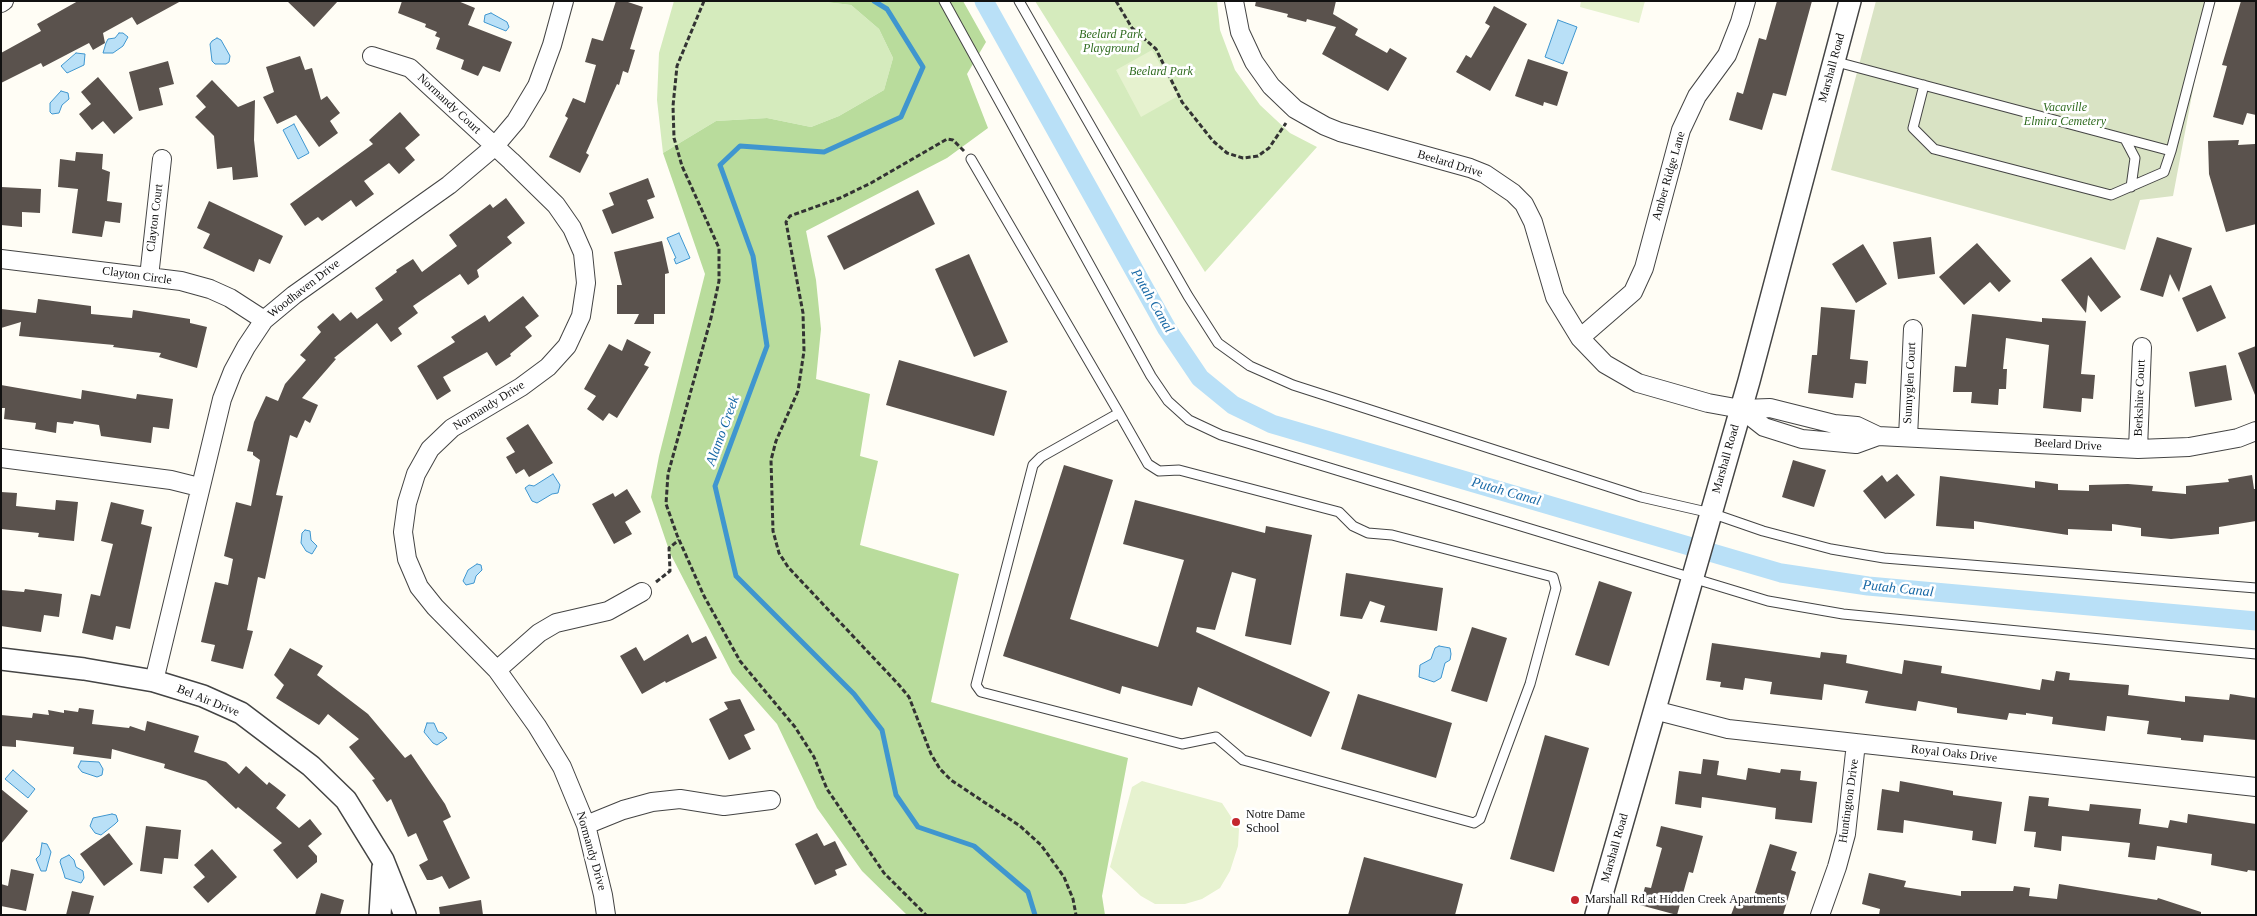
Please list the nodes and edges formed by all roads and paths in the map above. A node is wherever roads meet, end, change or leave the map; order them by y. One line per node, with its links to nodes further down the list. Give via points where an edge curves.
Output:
1 (564, 1): 15 (street, Woodhaven Drive, via 537,86 516,121)
2 (704, 1): 34 (path, via 677,66 674,138 682,166 719,248 718,281 711,318 668,474 666,504)
3 (944, 1): 35 (lane, via 1151,376 1168,401 1189,420 1255,446)
4 (1019, 1): 33 (lane, via 1218,343 1250,366 1293,385)
5 (1116, 1): 13 (path, via 1132,28 1156,49 1182,102 1213,141 1227,152 1243,158 1258,156 1270,148)
6 (1234, 1): 13 (street, Beelard Drive, via 1240,32 1254,62 1271,86)
7 (1746, 1): 24 (street, Amber Ridge Lane, via 1727,55 1698,96 1681,130 1644,268 1633,292)
8 (1850, 1): 11 (street, Marshall Road)
9 (2210, 1): 16 (lane)
10 (372, 56): 15 (street, Normandy Court, via 410,68)
11 (1833, 61): 12 (lane); 26 (street, Marshall Road)
12 (1924, 85): 14 (lane); 19 (lane, via 1913,128 1934,149 2111,195)
13 (1295, 109): 24 (street, Beelard Drive, via 1340,132 1470,168 1508,189 1524,204 1533,222 1555,297)
14 (2125, 139): 16 (lane); 19 (lane, via 2135,158)
15 (494, 147): 22 (street, Woodhaven Drive, via 449,186 315,279); 40 (street, Normandy Drive, via 556,205 572,228 583,253 586,283 581,316 566,346 548,367 452,428 430,449 416,474 403,532 407,559 419,587)
16 (2171, 151): 19 (lane, via 2164,172)
17 (162, 158): 21 (street, Clayton Court)
18 (971, 159): 27 (lane); 52 (path, via 953,140 947,139 871,183 790,216 786,222 803,314 804,351 798,390 776,440 772,460 773,531 779,553 788,567 909,697 930,754 940,769 951,780 1020,826 1041,845 1064,877)
19 (2131, 187)
20 (1, 259): 21 (street, Clayton Circle)
21 (149, 277): 22 (street, Clayton Circle, via 210,289)
22 (264, 320): 32 (street, Woodhaven Drive, via 233,371 222,399)
23 (1913, 329): 29 (street, Sunnyglen Court)
24 (1580, 338): 26 (street, Beelard Drive, via 1605,364 1638,383)
25 (2142, 347): 30 (street, Berkshire Court)
26 (1740, 409): 29 (street, Beelard Drive, via 1770,408 1825,422 1857,426 1878,436); 33 (street, Marshall Road)
27 (1119, 413): 27 (lane, via 1041,457 1033,465 976,685 981,692 1182,744 1216,737 1243,760 1474,823 1480,819 1530,684 1556,588 1553,577 1392,534 1368,533 1353,526 1339,512 1179,470 1159,471 1148,464)
28 (2256, 431): 30 (street, Beelard Drive, via 2238,438 2189,447)
29 (1908, 438): 30 (street, Beelard Drive)
30 (2138, 449)
31 (1, 458): 32 (street, via 171,480)
32 (199, 487): 41 (street, Woodhaven Drive, via 178,590)
33 (1709, 518): 35 (street, Marshall Road); 36 (lane, via 1831,549 1884,558)
34 (679, 540): 37 (path, via 669,548 670,571); 51 (path, via 704,596 740,661 796,727 814,757 827,790 884,873)
35 (1692, 578): 38 (lane, via 1804,609); 42 (street, Marshall Road)
36 (2256, 588)
37 (642, 592): 40 (street, via 608,612 556,623 539,633)
38 (2256, 654)
39 (1, 659): 41 (street, Bel Air Drive)
40 (497, 670): 46 (street, Normandy Drive, via 562,767)
41 (154, 681): 47 (street, Bel Air Drive, via 204,696 241,713 278,739 346,800)
42 (1654, 710): 43 (street, Royal Oaks Drive, via 1728,729); 53 (street, Marshall Road)
43 (1856, 744): 44 (street, Royal Oaks Drive); 54 (street, Huntington Drive, via 1846,834)
44 (2256, 787)
45 (771, 800): 46 (street, via 737,806 680,799 652,802)
46 (586, 824): 50 (street, Normandy Drive)
47 (383, 860): 48 (street); 49 (street, Bel Air Drive)
48 (380, 915)
49 (405, 915)
50 (606, 915)
51 (926, 915)
52 (1076, 915)
53 (1596, 915)
54 (1820, 915)

